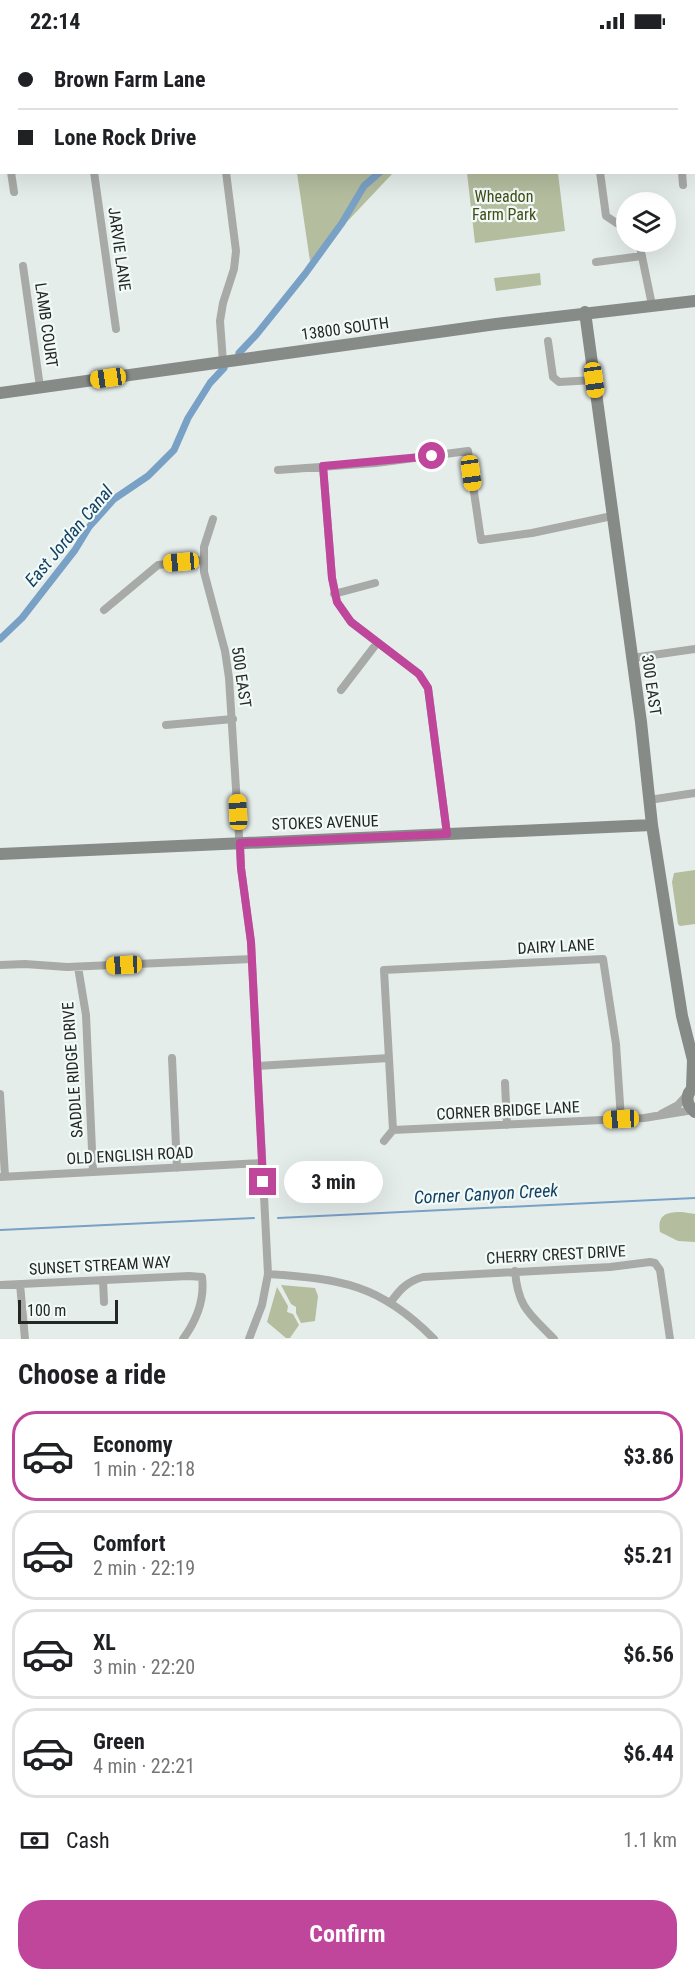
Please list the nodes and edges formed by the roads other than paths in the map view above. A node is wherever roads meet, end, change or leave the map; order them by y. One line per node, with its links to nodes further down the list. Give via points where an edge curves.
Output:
1 (11, 174): 7 (street)
2 (94, 174): 16 (street, JARVIE LANE)
3 (226, 174): 18 (street, via 236,251 221,311)
4 (600, 174): 8 (street, via 606,216)
5 (682, 174): 6 (street)
6 (683, 185)
7 (14, 192)
8 (616, 223)
9 (641, 252): 10 (street)
10 (642, 256): 11 (street); 14 (street)
11 (596, 262)
12 (23, 266): 20 (street, LAMB COURT)
13 (695, 301): 14 (main road, 13800 SOUTH)
14 (652, 305): 15 (main road, 13800 SOUTH)
15 (585, 312): 18 (main road, 13800 SOUTH); 19 (main road, 300 EAST)
16 (116, 329)
17 (548, 341): 19 (street, via 553,377 559,382)
18 (223, 362): 20 (main road, 13800 SOUTH)
19 (594, 380): 24 (main road, 300 EAST)
20 (40, 387): 21 (main road, 13800 SOUTH)
21 (0, 393)
22 (323, 466): 23 (street); 24 (street, via 468,451 481,540); 28 (street)
23 (278, 470)
24 (612, 516): 32 (main road, 300 EAST)
25 (213, 519): 26 (street, 500 EAST)
26 (203, 560): 29 (street, via 158,565); 34 (street, 500 EAST, via 225,651)
27 (375, 583): 28 (street)
28 (334, 594): 30 (street, via 345,616)
29 (104, 610)
30 (377, 643): 33 (street); 39 (street, via 419,674 428,688)
31 (695, 650): 32 (street)
32 (632, 658): 37 (main road, 300 EAST)
33 (341, 690)
34 (233, 719): 35 (street); 40 (street, 500 EAST)
35 (166, 724)
36 (695, 793): 37 (street)
37 (649, 800): 38 (main road, 300 EAST)
38 (652, 825): 39 (main road, STOKES AVENUE); 47 (main road, 300 EAST, via 682,1016)
39 (447, 834): 40 (main road, STOKES AVENUE)
40 (240, 843): 41 (main road, STOKES AVENUE); 42 (street, 500 EAST)
41 (0, 854)
42 (252, 959): 44 (street); 48 (street, 500 EAST)
43 (0, 965): 44 (street)
44 (78, 967): 60 (street, SADDLE RIDGE DRIVE, via 86,1015)
45 (172, 1058): 59 (street)
46 (389, 1058): 48 (street); 54 (street, DAIRY LANE, via 384,970 603,959 616,1044); 56 (street)
47 (694, 1061): 50 (main road, 300 EAST)
48 (257, 1066): 58 (street, 500 EAST)
49 (505, 1083): 55 (street)
50 (692, 1090): 52 (main road, 300 EAST, via 688,1103); 53 (street, CORNER BRIDGE LANE, via 678,1105)
51 (0, 1094): 61 (street)
52 (694, 1111): 53 (street, CORNER BRIDGE LANE)
53 (661, 1114): 54 (street, CORNER BRIDGE LANE)
54 (621, 1119): 55 (street, CORNER BRIDGE LANE)
55 (507, 1125): 56 (street, CORNER BRIDGE LANE)
56 (393, 1131): 57 (street)
57 (384, 1141)
58 (262, 1163): 59 (street, OLD ENGLISH ROAD); 63 (street, 500 EAST)
59 (177, 1168): 60 (street, OLD ENGLISH ROAD)
60 (93, 1172): 61 (street, OLD ENGLISH ROAD)
61 (3, 1177)
62 (515, 1272): 68 (street, CHERRY CREST DRIVE, via 423,1277 402,1288); 73 (street, via 522,1305); 74 (street, CHERRY CREST DRIVE, via 655,1263 660,1270)
63 (268, 1274): 68 (street, via 335,1280); 71 (street, 500 EAST)
64 (103, 1280): 65 (street, SUNSET STREAM WAY); 67 (street); 70 (street, SUNSET STREAM WAY, via 202,1277 201,1303)
65 (20, 1284): 66 (street, SUNSET STREAM WAY); 69 (street)
66 (0, 1286)
67 (104, 1302)
68 (391, 1302): 72 (street)
69 (25, 1339)
70 (183, 1339)
71 (249, 1339)
72 (434, 1339)
73 (554, 1339)
74 (670, 1339)

